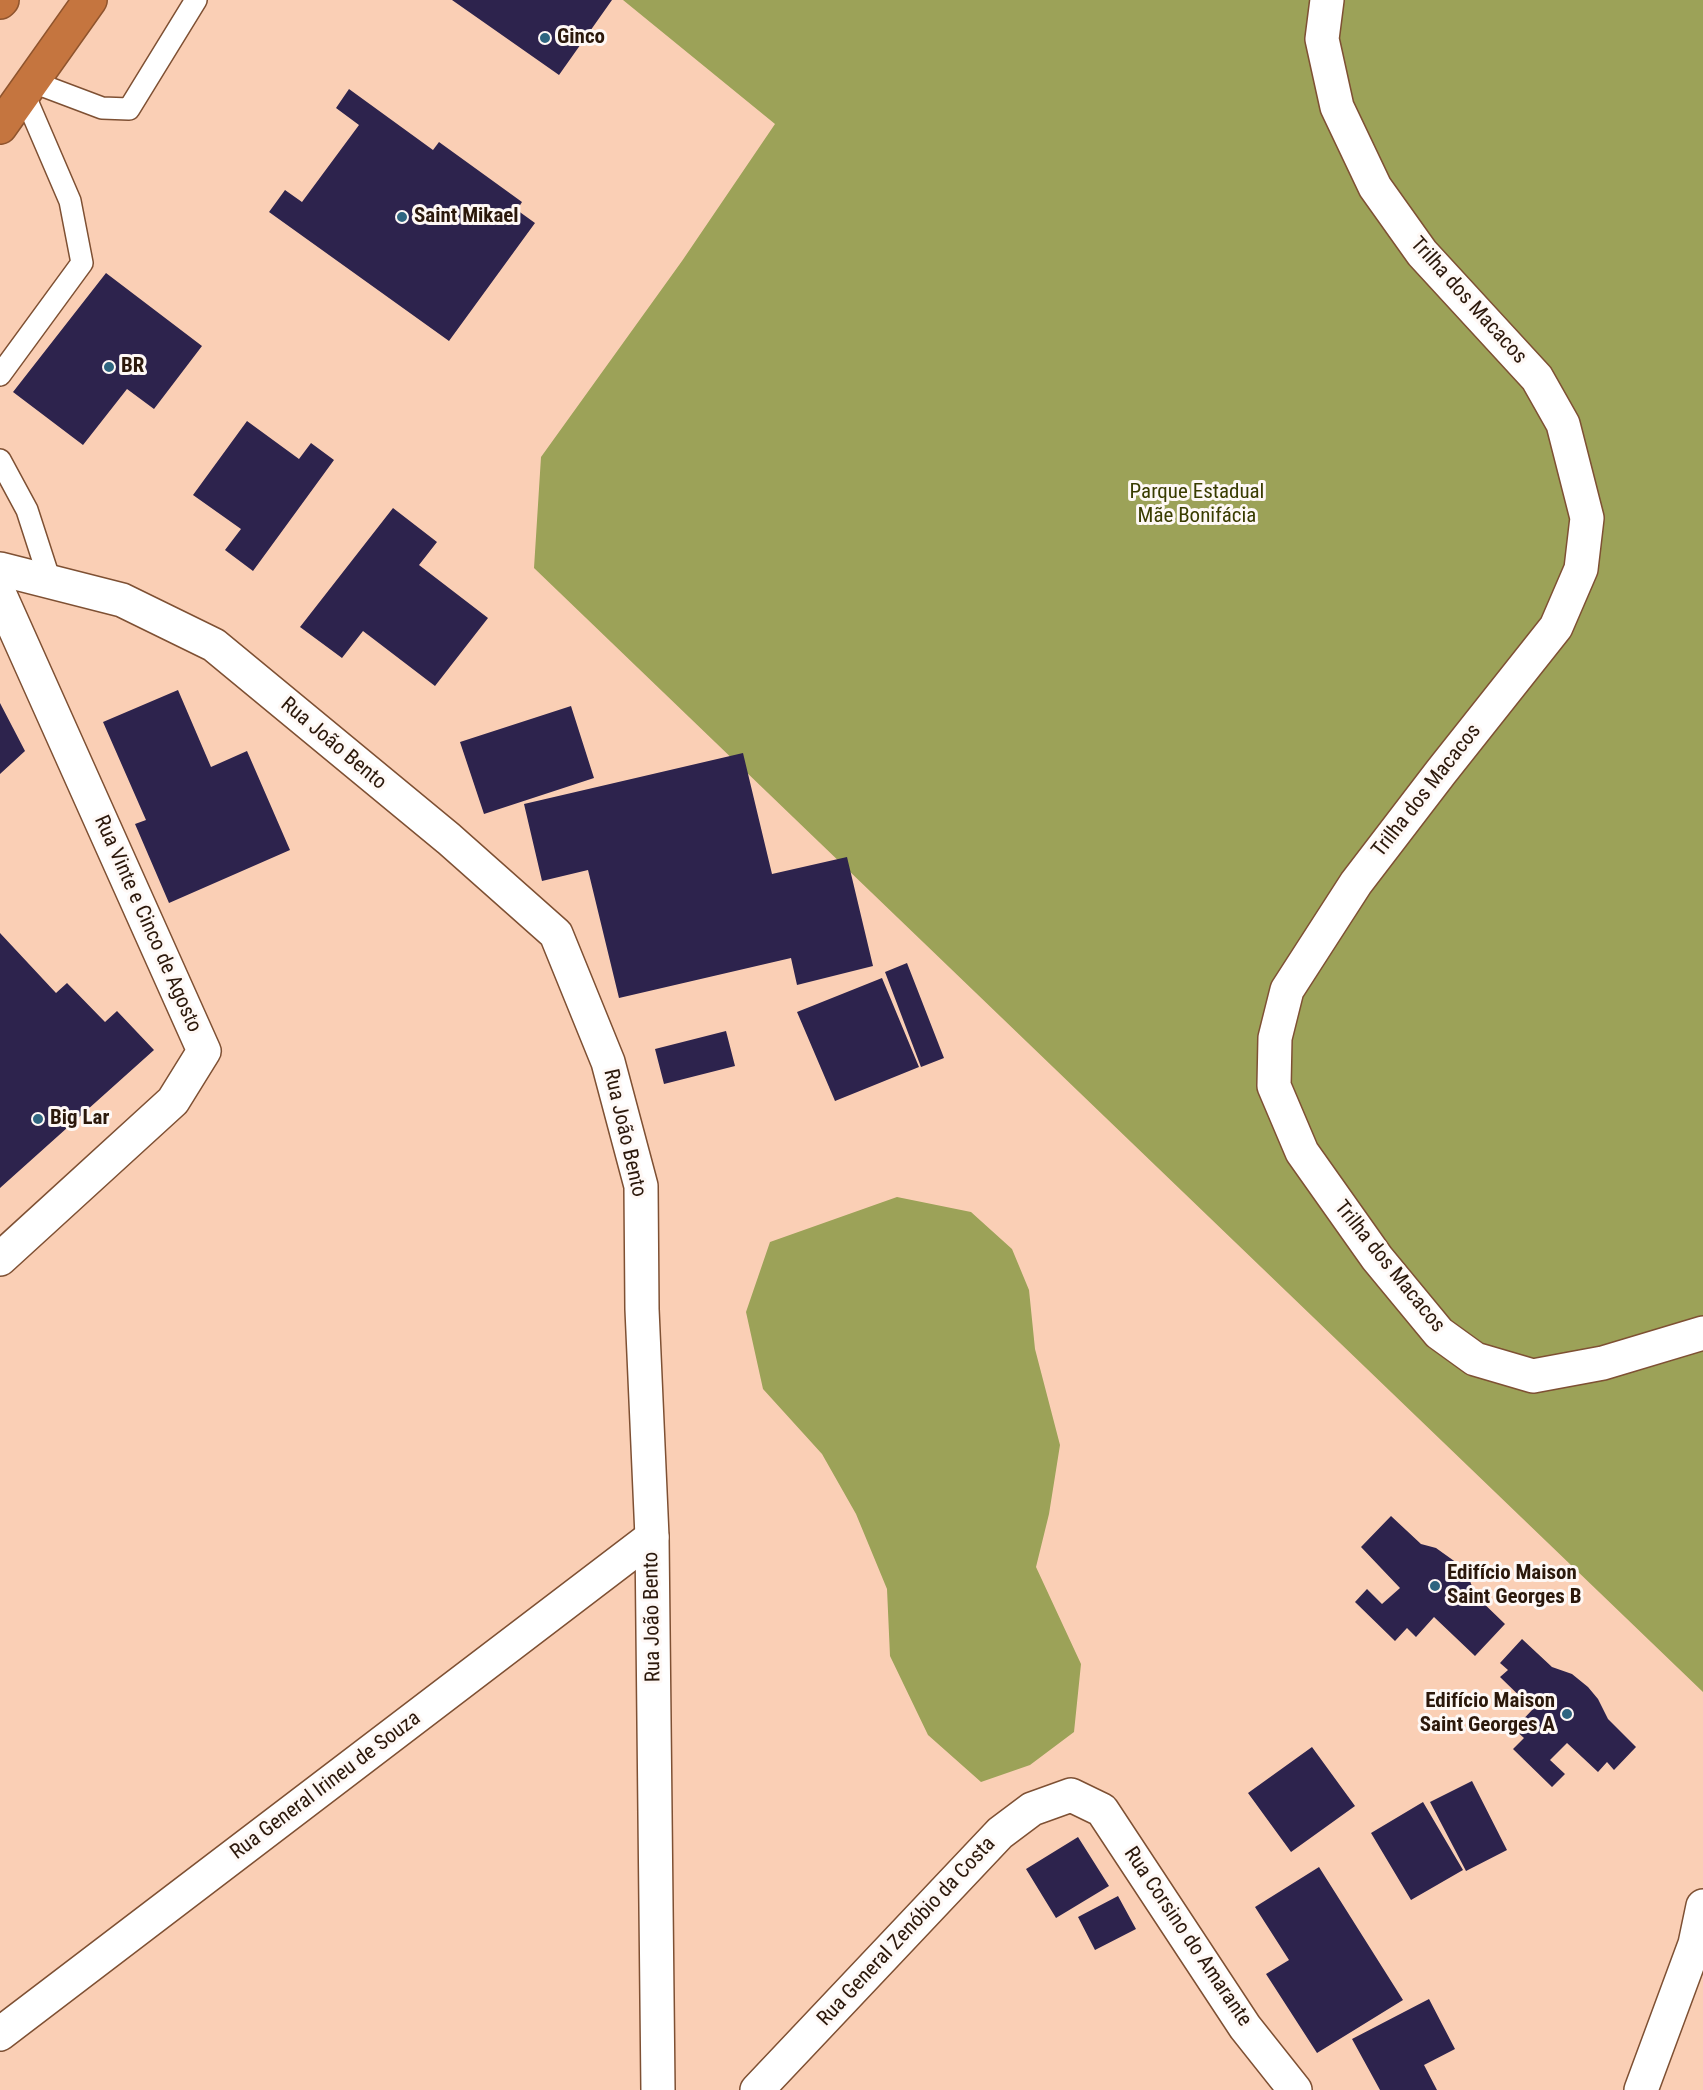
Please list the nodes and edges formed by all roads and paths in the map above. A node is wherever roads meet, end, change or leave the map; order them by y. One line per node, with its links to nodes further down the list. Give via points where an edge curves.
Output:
1 (90, 0): 4 (highway)
2 (196, 0): 4 (lane, via 129,109 102,108)
3 (1327, 0): 12 (street, Trilha dos Macacos, via 1322,39 1337,107 1375,187 1422,253 1537,378 1563,424 1587,518 1581,569 1556,627 1356,883 1287,990 1275,1038 1274,1086 1302,1152 1377,1258 1439,1334 1475,1359 1533,1376 1603,1363)
4 (29, 88): 5 (highway); 6 (lane, via 70,201 82,263)
5 (0, 127)
6 (0, 375)
7 (0, 459): 9 (lane, via 27,510)
8 (0, 569): 9 (street, Rua João Bento)
9 (50, 581): 13 (street, Rua João Bento, via 122,600 214,645 449,839 556,934 608,1062 641,1186)
10 (0, 595): 11 (street, Rua Vinte e Cinco de Agosto, via 204,1051 173,1101)
11 (0, 1259)
12 (1703, 1333)
13 (652, 1537): 16 (street, Rua General Irineu de Souza); 17 (street, Rua João Bento)
14 (1071, 1795): 18 (street, Rua General Zenóbio da Costa, via 1032,1809 1000,1833); 19 (street, Rua Corsino do Amarante, via 1102,1810 1245,2027)
15 (1703, 1906): 20 (street, via 1695,1944)
16 (0, 2034)
17 (658, 2090)
18 (757, 2090)
19 (1295, 2090)
20 (1641, 2090)

